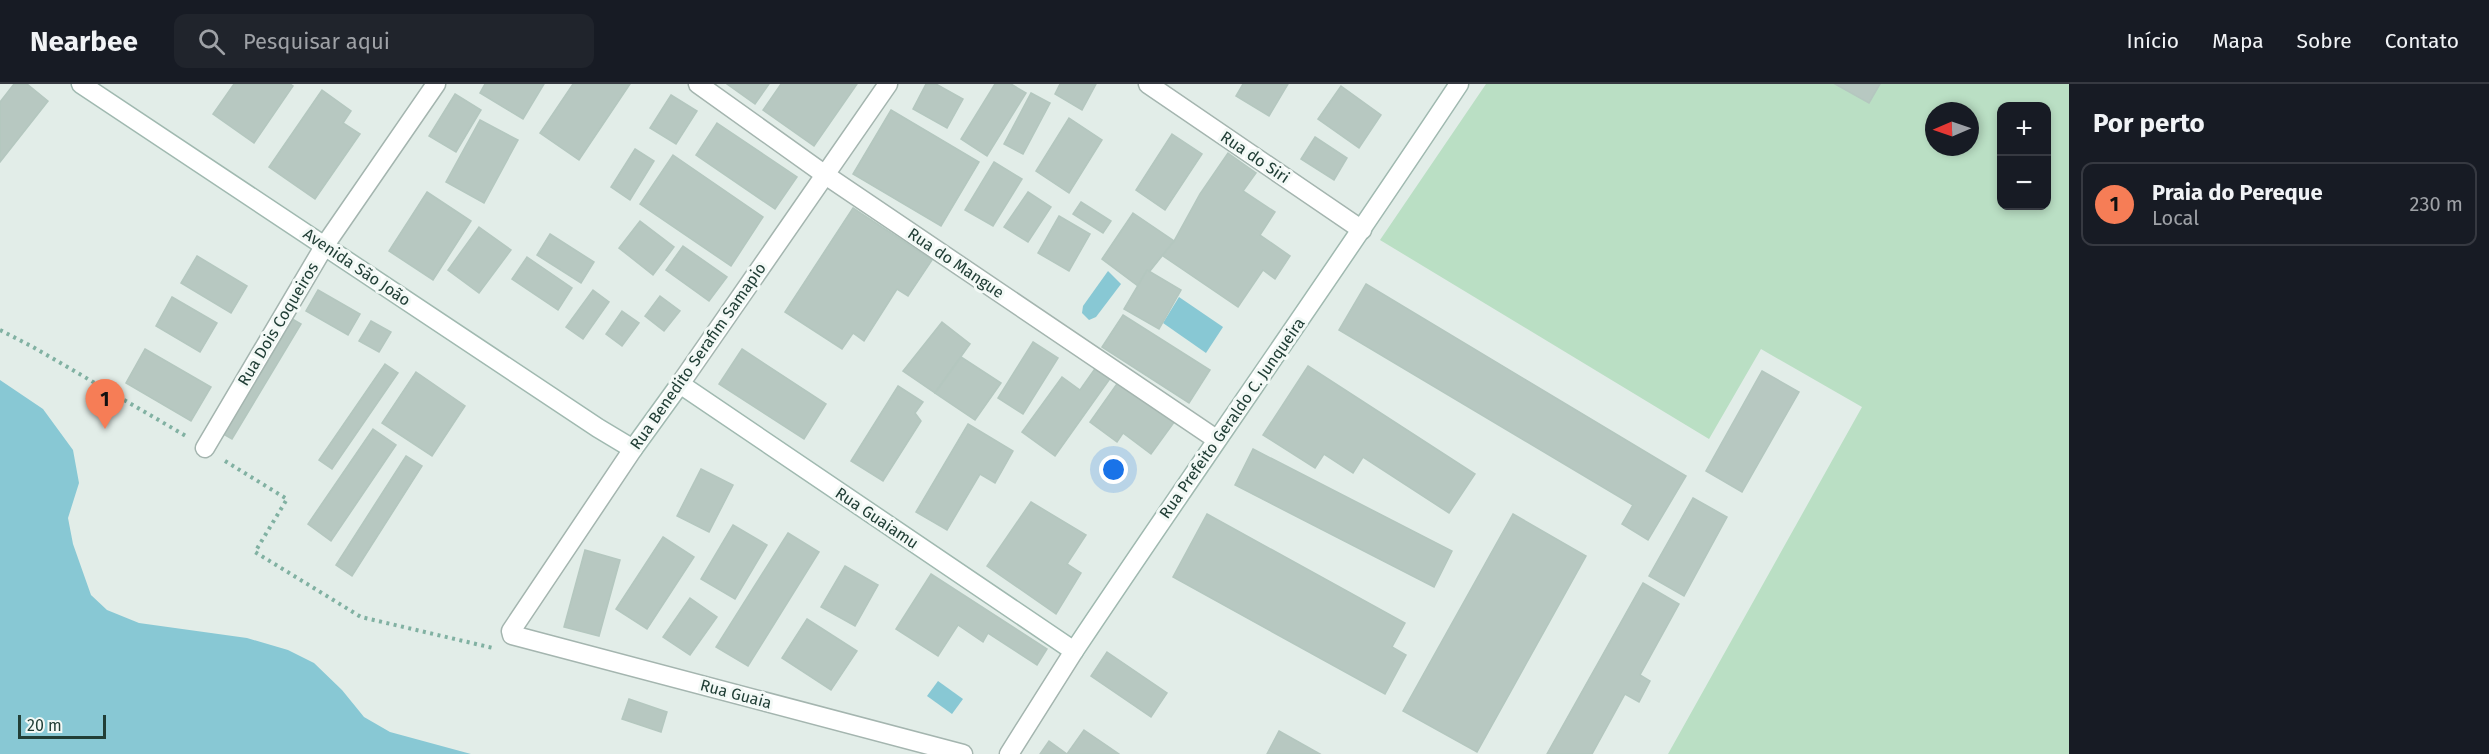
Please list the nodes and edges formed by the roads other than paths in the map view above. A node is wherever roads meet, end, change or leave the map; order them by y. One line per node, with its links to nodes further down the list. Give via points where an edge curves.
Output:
1 (81, 84): 9 (street, Avenida São João)
2 (436, 84): 9 (street, Rua Dois Coqueiros)
3 (698, 84): 7 (street, Rua do Mangue)
4 (888, 84): 7 (street, Rua Benedito Serafim Samapio)
5 (1148, 84): 8 (street, Rua do Siri)
6 (1459, 84): 8 (street, Rua Prefeito Geraldo C. Junqueira)
7 (824, 174): 10 (street, Rua Benedito Serafim Samapio); 11 (street, Rua do Mangue)
8 (1362, 230): 11 (street, Rua Prefeito Geraldo C. Junqueira)
9 (325, 245): 12 (street, Rua Dois Coqueiros); 13 (street, Avenida São João)
10 (680, 384): 13 (street, Rua Benedito Serafim Samapio); 15 (street, Rua Guaiamu)
11 (1216, 439): 15 (street, Rua Prefeito Geraldo C. Junqueira)
12 (205, 448)
13 (633, 448): 14 (street, Rua Benedito Serafim Samapio)
14 (511, 631): 16 (street, Rua Guaia, via 515,636)
15 (1074, 651): 17 (street, Rua Prefeito Geraldo C. Junqueira)
16 (963, 754)
17 (1009, 754)

